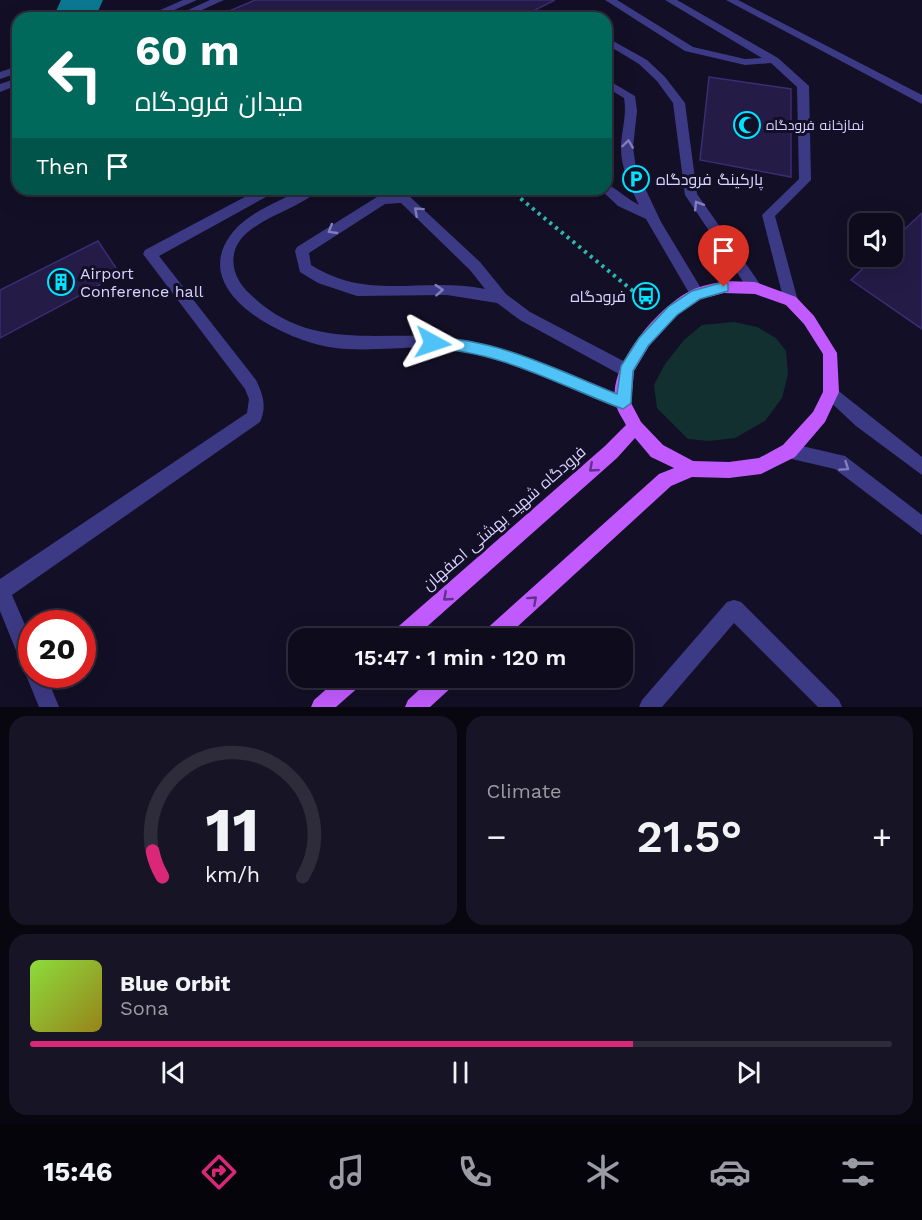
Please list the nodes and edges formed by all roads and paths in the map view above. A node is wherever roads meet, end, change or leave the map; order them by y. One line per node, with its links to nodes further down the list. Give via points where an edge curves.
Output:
1 (192, 0): 6 (street)
2 (219, 0): 7 (street)
3 (610, 0): 9 (street, via 689,49 746,62)
4 (670, 0): 9 (street)
5 (731, 0): 11 (street)
6 (162, 12)
7 (189, 12)
8 (612, 44): 17 (street, one-way to 8, via 691,195 680,103 643,62)
9 (774, 60): 20 (street, via 803,86 805,180 768,215)
10 (612, 86): 16 (street, one-way to 10, via 635,183 627,154 633,110 629,96)
11 (922, 100)
12 (612, 194): 16 (street)
13 (260, 195): 30 (street, via 150,254 251,385 257,399 254,417)
14 (302, 195): 24 (street, via 234,239 226,257 227,275 244,300 292,331 339,342 453,344 504,356)
15 (516, 195): 21 (path, via 633,291)
16 (654, 217): 18 (street)
17 (755, 288): 18 (main road, via 724,287); 20 (main road)
18 (697, 294): 21 (main road)
19 (501, 298): 19 (street, one-way to 19, via 475,266 404,198 382,200 302,250 305,268 325,283 366,292 446,289); 22 (street, via 525,316)
20 (791, 301): 23 (main road, via 830,353)
21 (662, 322): 22 (main road)
22 (626, 370): 24 (main road)
23 (831, 392): 26 (main road, via 819,417); 27 (street)
24 (623, 403): 25 (main road)
25 (635, 427): 28 (main road, via 657,451); 31 (main road, فرودگاه شهید بهشتی اصفهان, one-way to 31)
26 (789, 451): 28 (main road, via 761,466); 29 (street, one-way to 29, via 839,462)
27 (922, 467)
28 (692, 469): 32 (main road, one-way to 28, via 665,480)
29 (922, 526)
30 (0, 591): 33 (street)
31 (411, 628)
32 (502, 628)
33 (18, 633)
34 (41, 688): 37 (street)
35 (343, 688): 38 (main road)
36 (436, 688): 39 (main road)
37 (49, 707)
38 (321, 707)
39 (415, 707)
40 (649, 707): 41 (street, via 734,609)
41 (832, 707)

